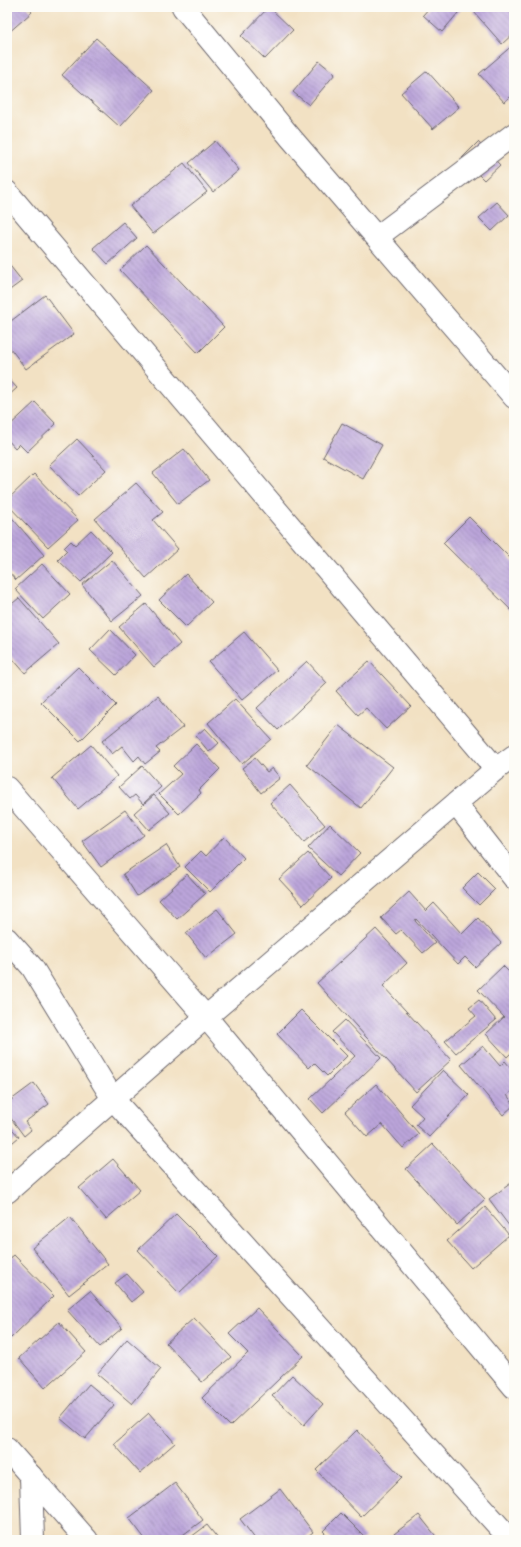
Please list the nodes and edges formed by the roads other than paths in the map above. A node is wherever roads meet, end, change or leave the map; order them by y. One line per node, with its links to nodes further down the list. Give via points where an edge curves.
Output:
1 (182, 7): 4 (street)
2 (514, 134): 4 (street)
3 (7, 192): 7 (street)
4 (377, 237): 5 (street)
5 (514, 397)
6 (514, 756): 7 (street)
7 (496, 769): 9 (street)
8 (7, 788): 12 (street)
9 (456, 804): 10 (street); 12 (street)
10 (514, 878)
11 (7, 939): 13 (street, via 32,967)
12 (206, 1017): 13 (street); 15 (street)
13 (113, 1099): 14 (street); 20 (street)
14 (7, 1192)
15 (514, 1386)
16 (7, 1449): 17 (street)
17 (31, 1476): 18 (street); 19 (street)
18 (33, 1540)
19 (87, 1540)
20 (510, 1540)

